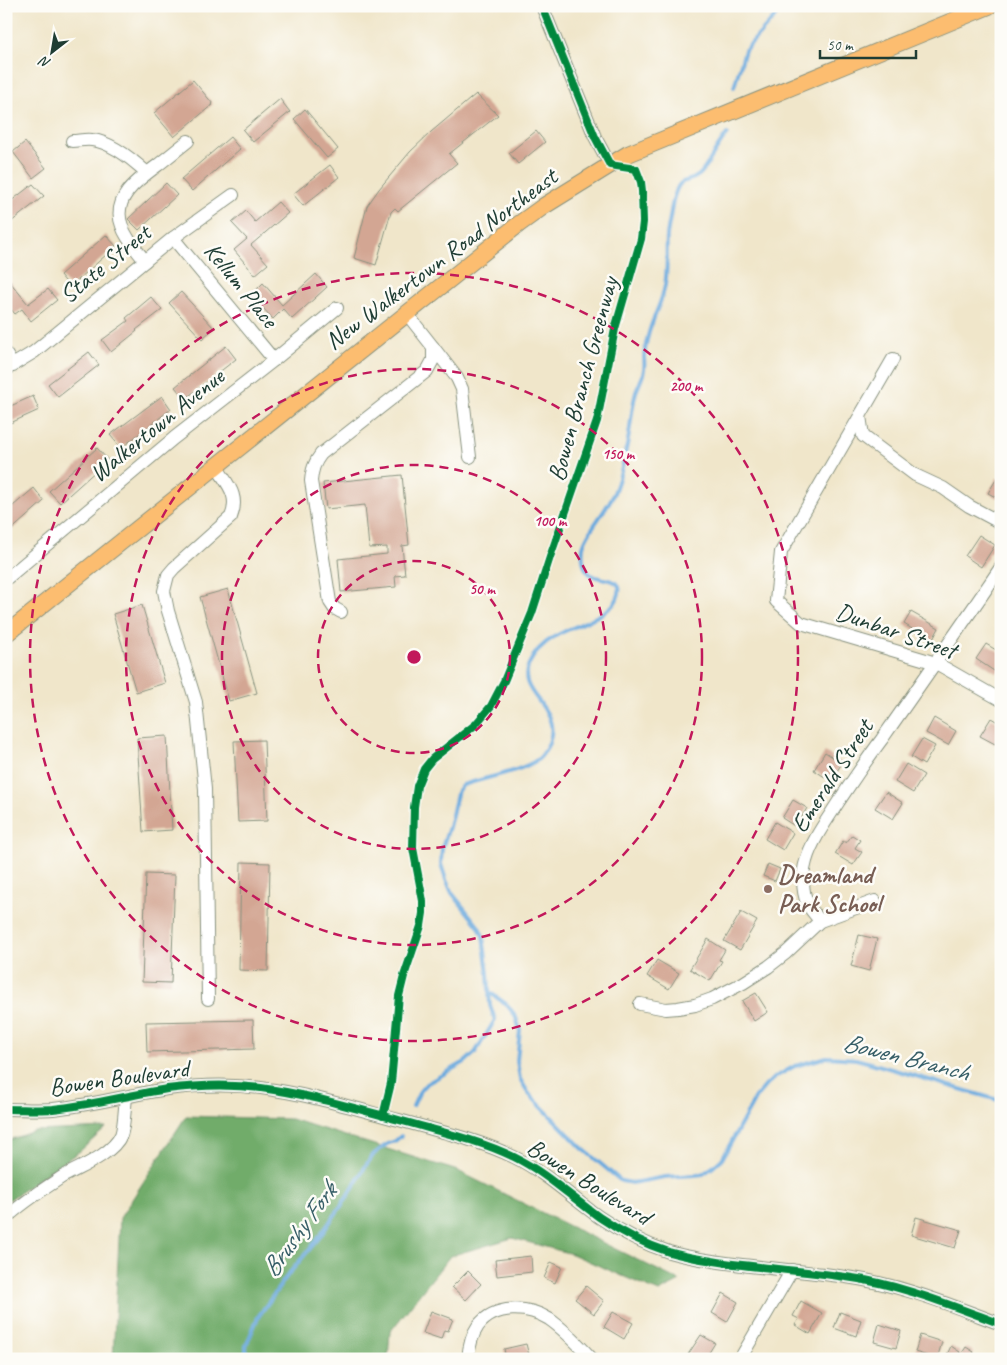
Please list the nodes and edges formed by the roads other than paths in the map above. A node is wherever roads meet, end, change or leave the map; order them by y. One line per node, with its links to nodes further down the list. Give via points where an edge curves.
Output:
1 (542, 6): 5 (street, via 595,137)
2 (989, 6): 5 (main road, New Walkertown Road Northeast, via 636,150)
3 (72, 141): 6 (street, via 92,140 105,144)
4 (188, 141): 6 (street)
5 (610, 165): 11 (main road, New Walkertown Road Northeast, via 544,206)
6 (147, 172): 9 (street, via 134,184 119,208 122,226)
7 (233, 195): 8 (street, State Street)
8 (173, 238): 9 (street, State Street); 14 (street, Kellum Place)
9 (145, 261): 15 (street, State Street, via 34,352)
10 (338, 308): 14 (street, Walkertown Avenue)
11 (407, 314): 12 (street); 18 (main road, New Walkertown Road Northeast)
12 (433, 347): 17 (street, via 462,389); 22 (street, via 433,360 427,371 321,454 312,470 330,602)
13 (893, 359): 16 (street)
14 (274, 360): 21 (street, Walkertown Avenue, via 174,438)
15 (8, 363)
16 (860, 416): 19 (street, via 864,436 915,475); 24 (street, Dunbar Street, via 781,552 776,601 801,623)
17 (470, 456)
18 (216, 466): 23 (main road, New Walkertown Road Northeast); 28 (street, via 234,496 235,507 231,517 174,568 168,575 164,591 196,702 205,789)
19 (1001, 523)
20 (1001, 567): 24 (street, Emerald Street)
21 (6, 579)
22 (341, 612)
23 (6, 634)
24 (936, 662): 25 (street, Dunbar Street); 27 (street, Emerald Street, via 827,819 806,860 806,902)
25 (1001, 700)
26 (875, 901): 27 (street)
27 (820, 921): 29 (street, via 768,967 712,998 695,1005 666,1009)
28 (208, 999)
29 (640, 1004)
30 (126, 1096): 31 (street, Bowen Boulevard, via 52,1109); 32 (street, via 121,1134 114,1145); 33 (street, Bowen Boulevard, via 195,1086 247,1086 343,1106 478,1142 514,1157 600,1218 668,1252)
31 (6, 1109)
32 (6, 1218)
33 (792, 1270): 34 (street, Bowen Boulevard, via 903,1288); 37 (street)
34 (1001, 1324)
35 (468, 1359): 36 (street, via 479,1325 492,1315 516,1309 549,1319)
36 (592, 1359)
37 (740, 1359)

